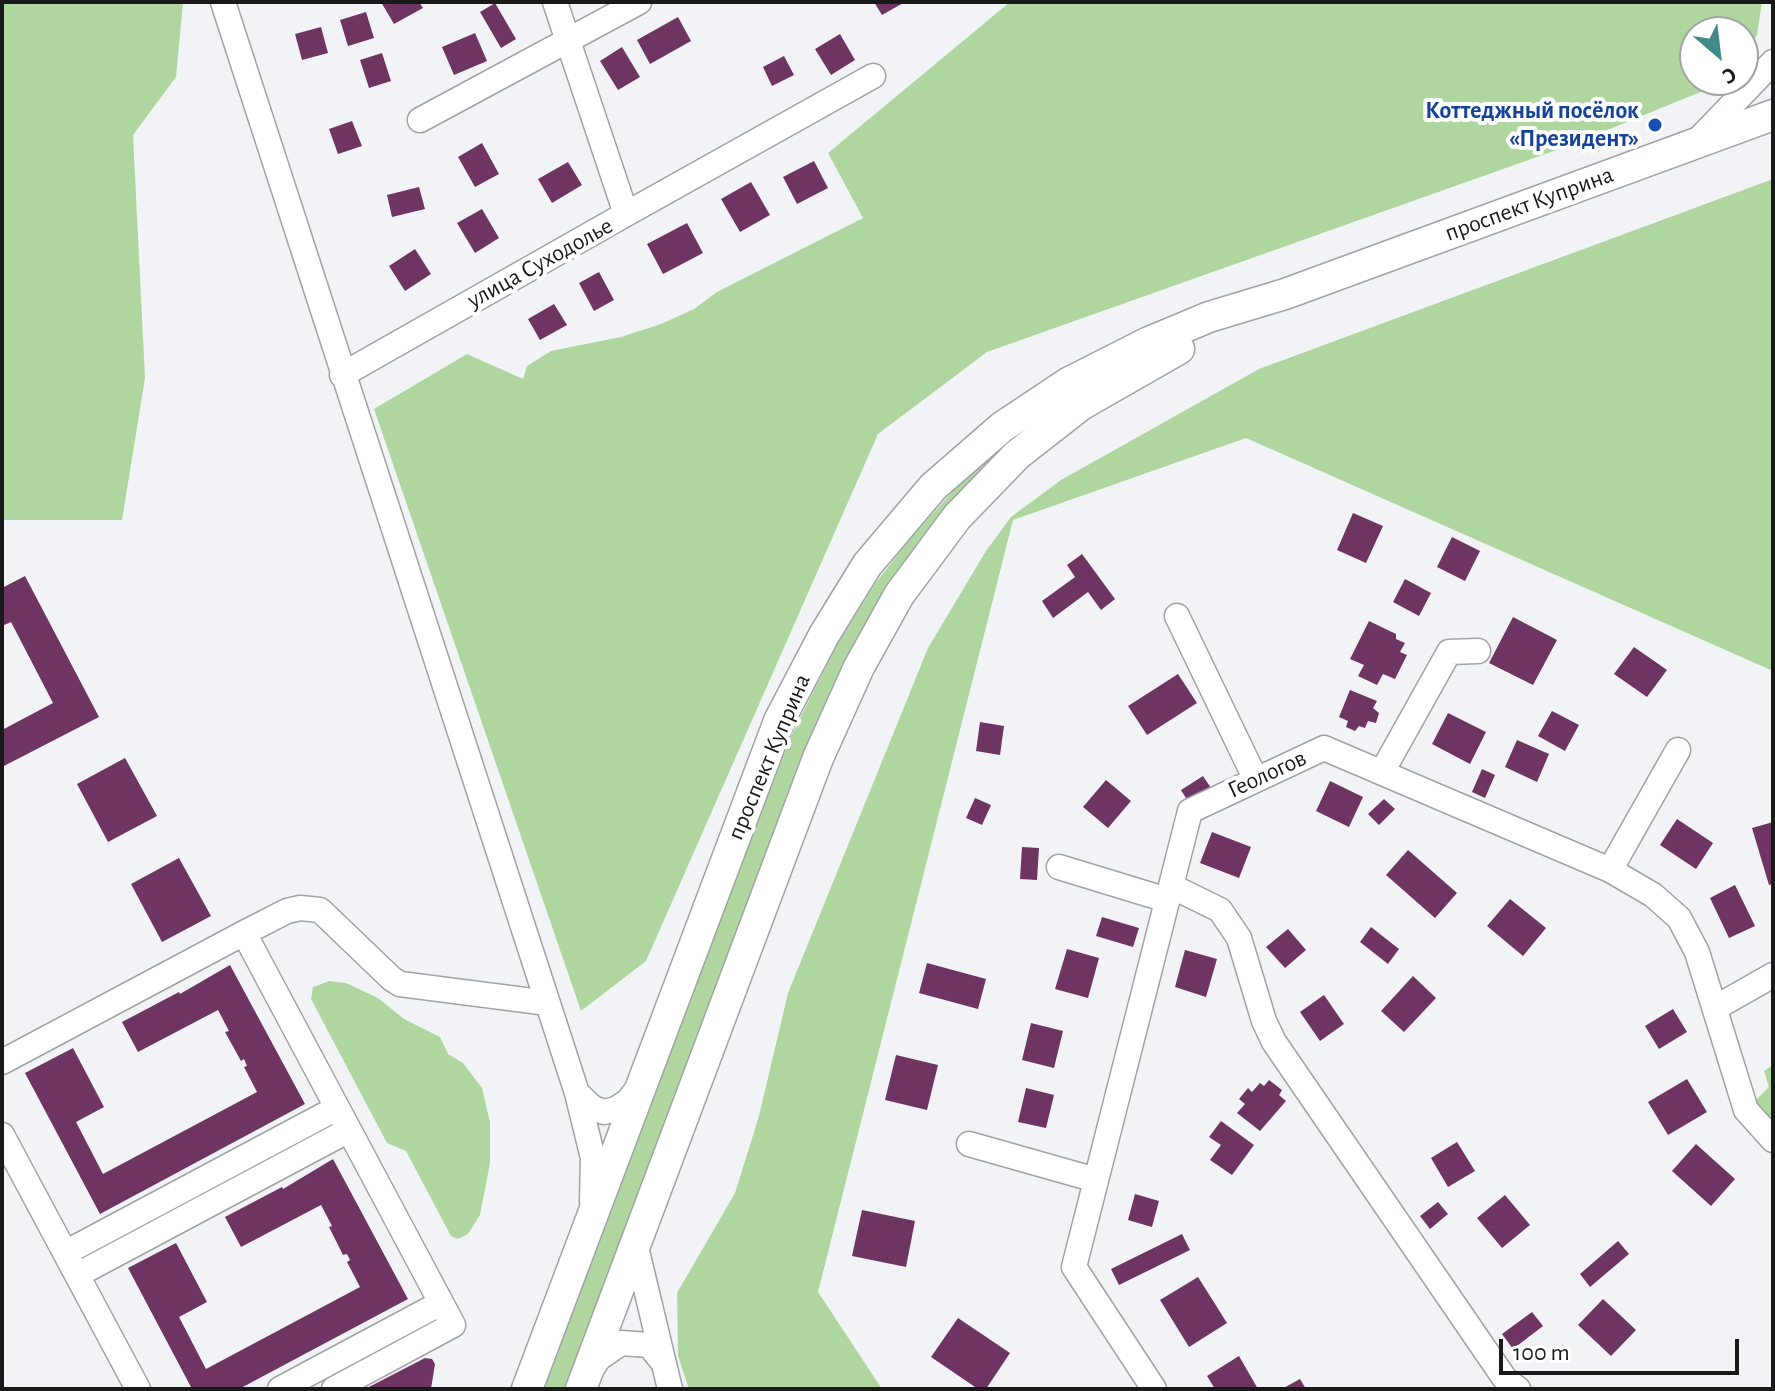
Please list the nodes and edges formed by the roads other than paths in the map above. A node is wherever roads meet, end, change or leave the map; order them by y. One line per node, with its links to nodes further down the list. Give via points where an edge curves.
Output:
1 (223, 2): 12 (street)
2 (555, 2): 4 (street, улица Суходолье)
3 (639, 2): 4 (street)
4 (568, 42): 8 (street); 10 (street, улица Суходолье)
5 (1773, 62): 9 (street)
6 (873, 76): 10 (street)
7 (1773, 115): 9 (main road, проспект Куприна)
8 (420, 120)
9 (1695, 143): 11 (main road, проспект Куприна)
10 (626, 214): 12 (street, улица Суходолье)
11 (1285, 294): 26 (main road, проспект Куприна, via 1209,317 1068,383 1002,427 933,487 867,565 779,721); 35 (main road, проспект Куприна, via 1081,405 1017,455 957,517 899,595 818,758)
12 (342, 375): 23 (street)
13 (1177, 616): 17 (street)
14 (1478, 651): 16 (street, via 1449,652)
15 (1678, 750): 19 (street)
16 (1382, 772): 17 (street, Геологов, via 1324,748); 19 (street, Геологов)
17 (1256, 780): 20 (street, Геологов, via 1190,811)
18 (1059, 867): 20 (street)
19 (1610, 870): 24 (street, Геологов, via 1653,895 1679,918 1697,952)
20 (1169, 893): 33 (street, Геологов); 47 (street, via 1220,910 1239,938 1274,1042 1505,1379)
21 (244, 933): 23 (street, via 287,911 312,907 400,984); 25 (street); 28 (street)
22 (1773, 975): 24 (street)
23 (548, 1003): 27 (street)
24 (1715, 1008): 31 (street, Геологов, via 1746,1110)
25 (2, 1062)
26 (639, 1087): 27 (street, via 628,1101 604,1112); 34 (main road, проспект Куприна)
27 (577, 1093): 34 (street, via 593,1158)
28 (337, 1108): 29 (street); 36 (street)
29 (349, 1130): 37 (street); 38 (street)
30 (2, 1135): 36 (street)
31 (1773, 1140)
32 (969, 1144): 33 (street)
33 (1096, 1180): 46 (street, Геологов, via 1074,1267)
34 (588, 1229): 44 (main road, проспект Куприна)
35 (636, 1247): 39 (street); 40 (main road, проспект Куприна)
36 (65, 1253): 37 (street)
37 (77, 1275): 41 (street)
38 (441, 1303): 42 (street); 43 (street, via 453,1325)
39 (661, 1360): 40 (street, via 649,1345 621,1343 599,1358); 45 (street)
40 (582, 1385)
41 (138, 1389)
42 (280, 1389)
43 (334, 1389)
44 (527, 1389)
45 (670, 1389)
46 (1154, 1389)
47 (1518, 1389)

